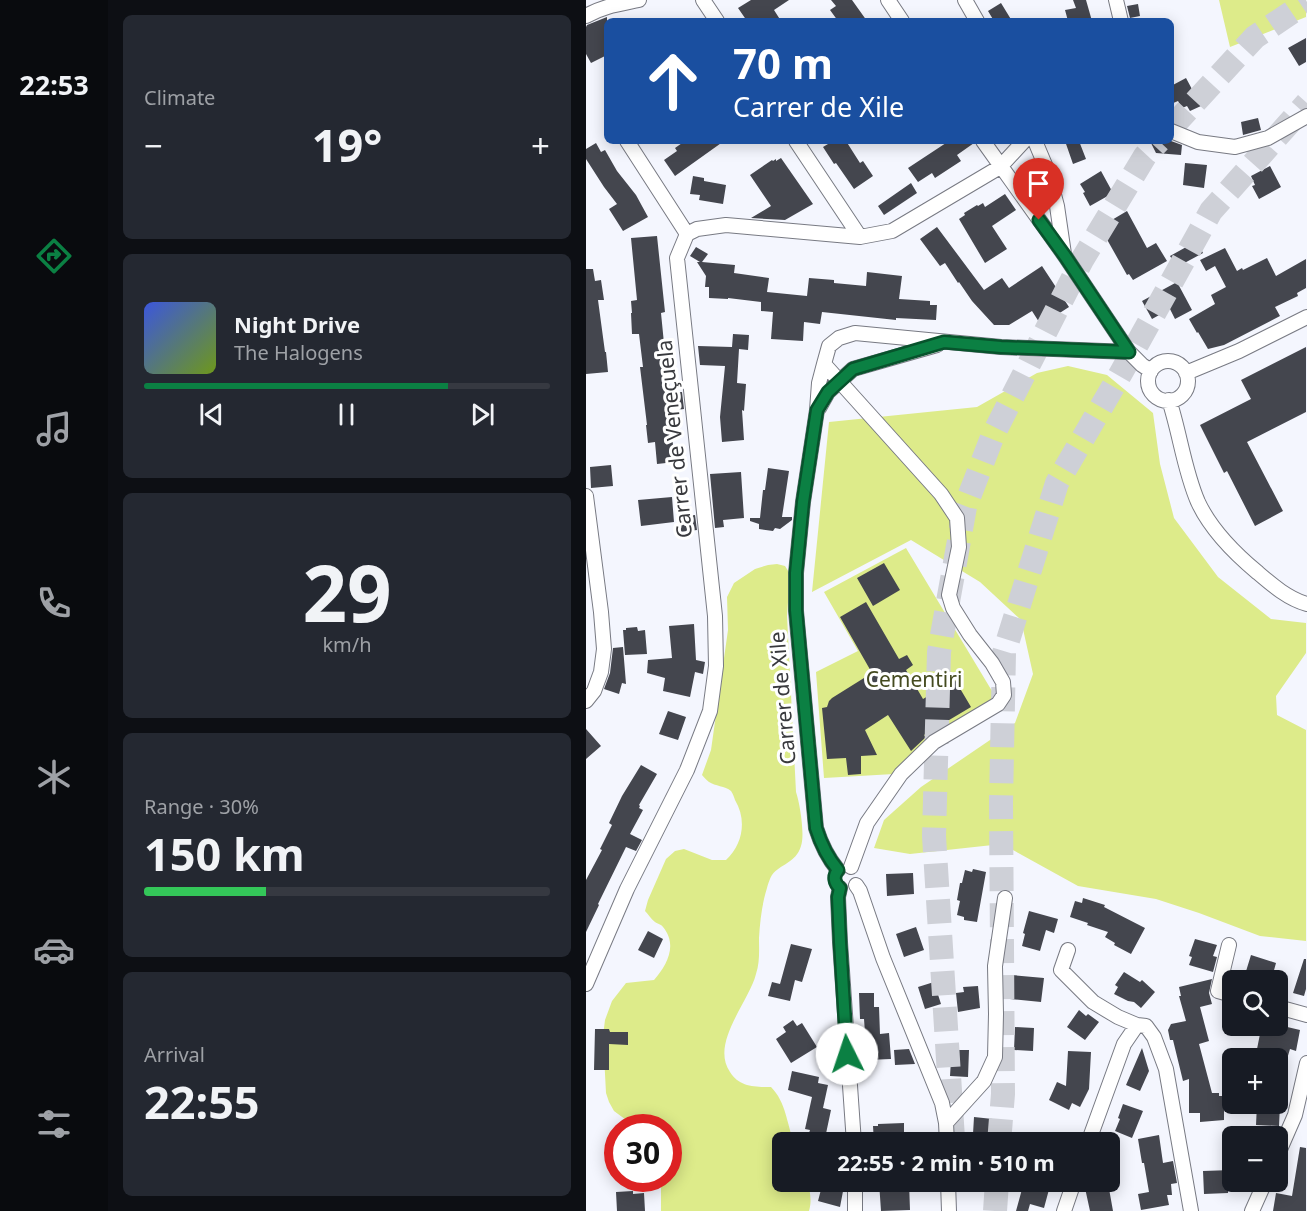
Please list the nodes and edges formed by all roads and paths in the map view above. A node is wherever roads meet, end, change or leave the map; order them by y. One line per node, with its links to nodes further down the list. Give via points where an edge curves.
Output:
1 (639, 0): 6 (street, via 598,9)
2 (703, 0): 7 (street)
3 (888, 0): 8 (street)
4 (965, 0): 9 (street)
5 (1116, 0): 10 (street)
6 (586, 16)
7 (715, 18)
8 (900, 18)
9 (975, 18)
10 (1120, 18)
11 (1306, 116): 12 (street, via 1268,138 1235,147 1198,142)
12 (1174, 132)
13 (629, 144): 19 (street)
14 (798, 144): 20 (street)
15 (985, 144): 18 (street)
16 (1021, 144): 18 (street)
17 (1036, 144): 21 (street, via 1057,206)
18 (1000, 167): 20 (street, via 892,231); 21 (street)
19 (687, 234): 20 (street, via 726,225); 42 (street, Carrer de Veneçuela, via 677,258 715,616 716,666 710,711 687,770 627,889)
20 (860, 237)
21 (1065, 256): 24 (street)
22 (1306, 317): 27 (street)
23 (944, 342): 24 (street, Carrer de Xile); 25 (street, Carrer de Xile, via 855,333 829,346); 28 (street, Carrer de Xile, via 853,369)
24 (1129, 352): 26 (street)
25 (824, 364): 28 (street); 30 (street, Carrer de Xile)
26 (1151, 370): 27 (street, via 1170,361 1180,365); 29 (street, via 1151,391)
27 (1186, 374): 29 (street, via 1184,391)
28 (839, 382): 30 (street, Carrer de Xile); 34 (street, via 941,494 957,518 959,547 949,595 953,608 1003,682 1004,695 998,704 934,742 901,774 867,823)
29 (1170, 400): 32 (street, via 1193,491 1206,517 1233,551 1286,594)
30 (817, 410): 34 (street, Carrer de Xile, via 803,502 796,610 816,828 829,860)
31 (586, 496): 33 (street, via 604,649 601,672)
32 (1306, 604)
33 (586, 700)
34 (844, 869): 35 (street, via 855,870); 36 (street, via 835,874)
35 (856, 885): 36 (street, via 848,890); 48 (street, via 942,1103)
36 (840, 888): 50 (street)
37 (1005, 898): 48 (street, via 995,966 995,1058 984,1081)
38 (1229, 945): 40 (street)
39 (1068, 950): 46 (street, via 1061,970 1093,1002)
40 (1223, 970)
41 (1222, 975): 43 (street, via 1218,992)
42 (586, 984)
43 (1222, 993)
44 (1288, 1010): 45 (street)
45 (1306, 1015)
46 (1137, 1024): 52 (street, via 1124,1044); 60 (street, via 1146,1026 1154,1037 1166,1069)
47 (1306, 1063): 49 (street)
48 (946, 1123): 51 (street)
49 (1288, 1131)
50 (852, 1132)
51 (946, 1132)
52 (1092, 1132)
53 (855, 1192): 57 (street)
54 (948, 1192): 58 (street)
55 (1071, 1192): 59 (street)
56 (1261, 1192): 61 (street)
57 (855, 1211)
58 (949, 1211)
59 (1064, 1211)
60 (1191, 1211)
61 (1252, 1211)

